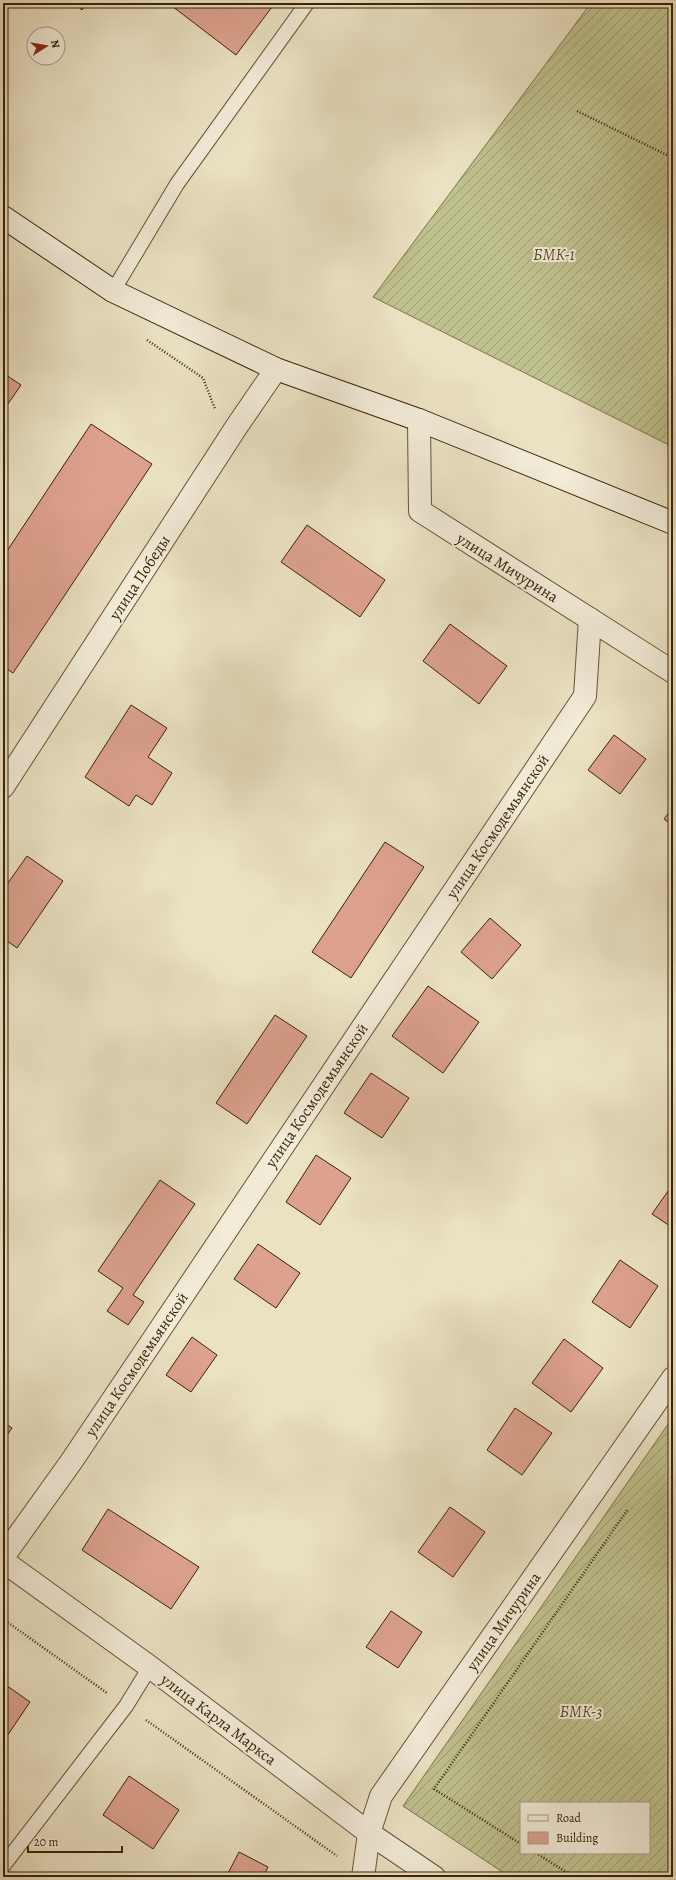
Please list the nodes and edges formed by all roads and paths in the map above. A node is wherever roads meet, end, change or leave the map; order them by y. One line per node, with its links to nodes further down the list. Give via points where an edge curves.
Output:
1 (307, 3): 5 (lane, via 177,184)
2 (577, 111): 3 (path)
3 (673, 158)
4 (3, 217): 5 (street)
5 (113, 291): 6 (street)
6 (276, 369): 7 (street); 11 (street, улица Победы)
7 (419, 420): 8 (street); 9 (street, улица Мичурина, via 420,510)
8 (673, 523)
9 (590, 619): 10 (street, улица Мичурина); 14 (street, улица Космодемьянской, via 585,696 75,1455)
10 (673, 672)
11 (3, 787)
12 (673, 1378): 19 (street, улица Мичурина, via 380,1796)
13 (628, 1509): 20 (path, via 434,1789)
14 (3, 1557)
15 (3, 1561): 17 (street, улица Карла Маркса)
16 (3, 1619): 18 (path)
17 (150, 1667): 18 (lane); 19 (street, улица Карла Маркса)
18 (126, 1706): 22 (path); 23 (lane)
19 (369, 1833): 24 (street, улица Мичурина); 25 (street, улица Карла Маркса)
20 (520, 1843)
21 (538, 1854): 26 (path)
22 (338, 1856)
23 (3, 1866)
24 (363, 1877)
25 (434, 1877)
26 (574, 1877)

